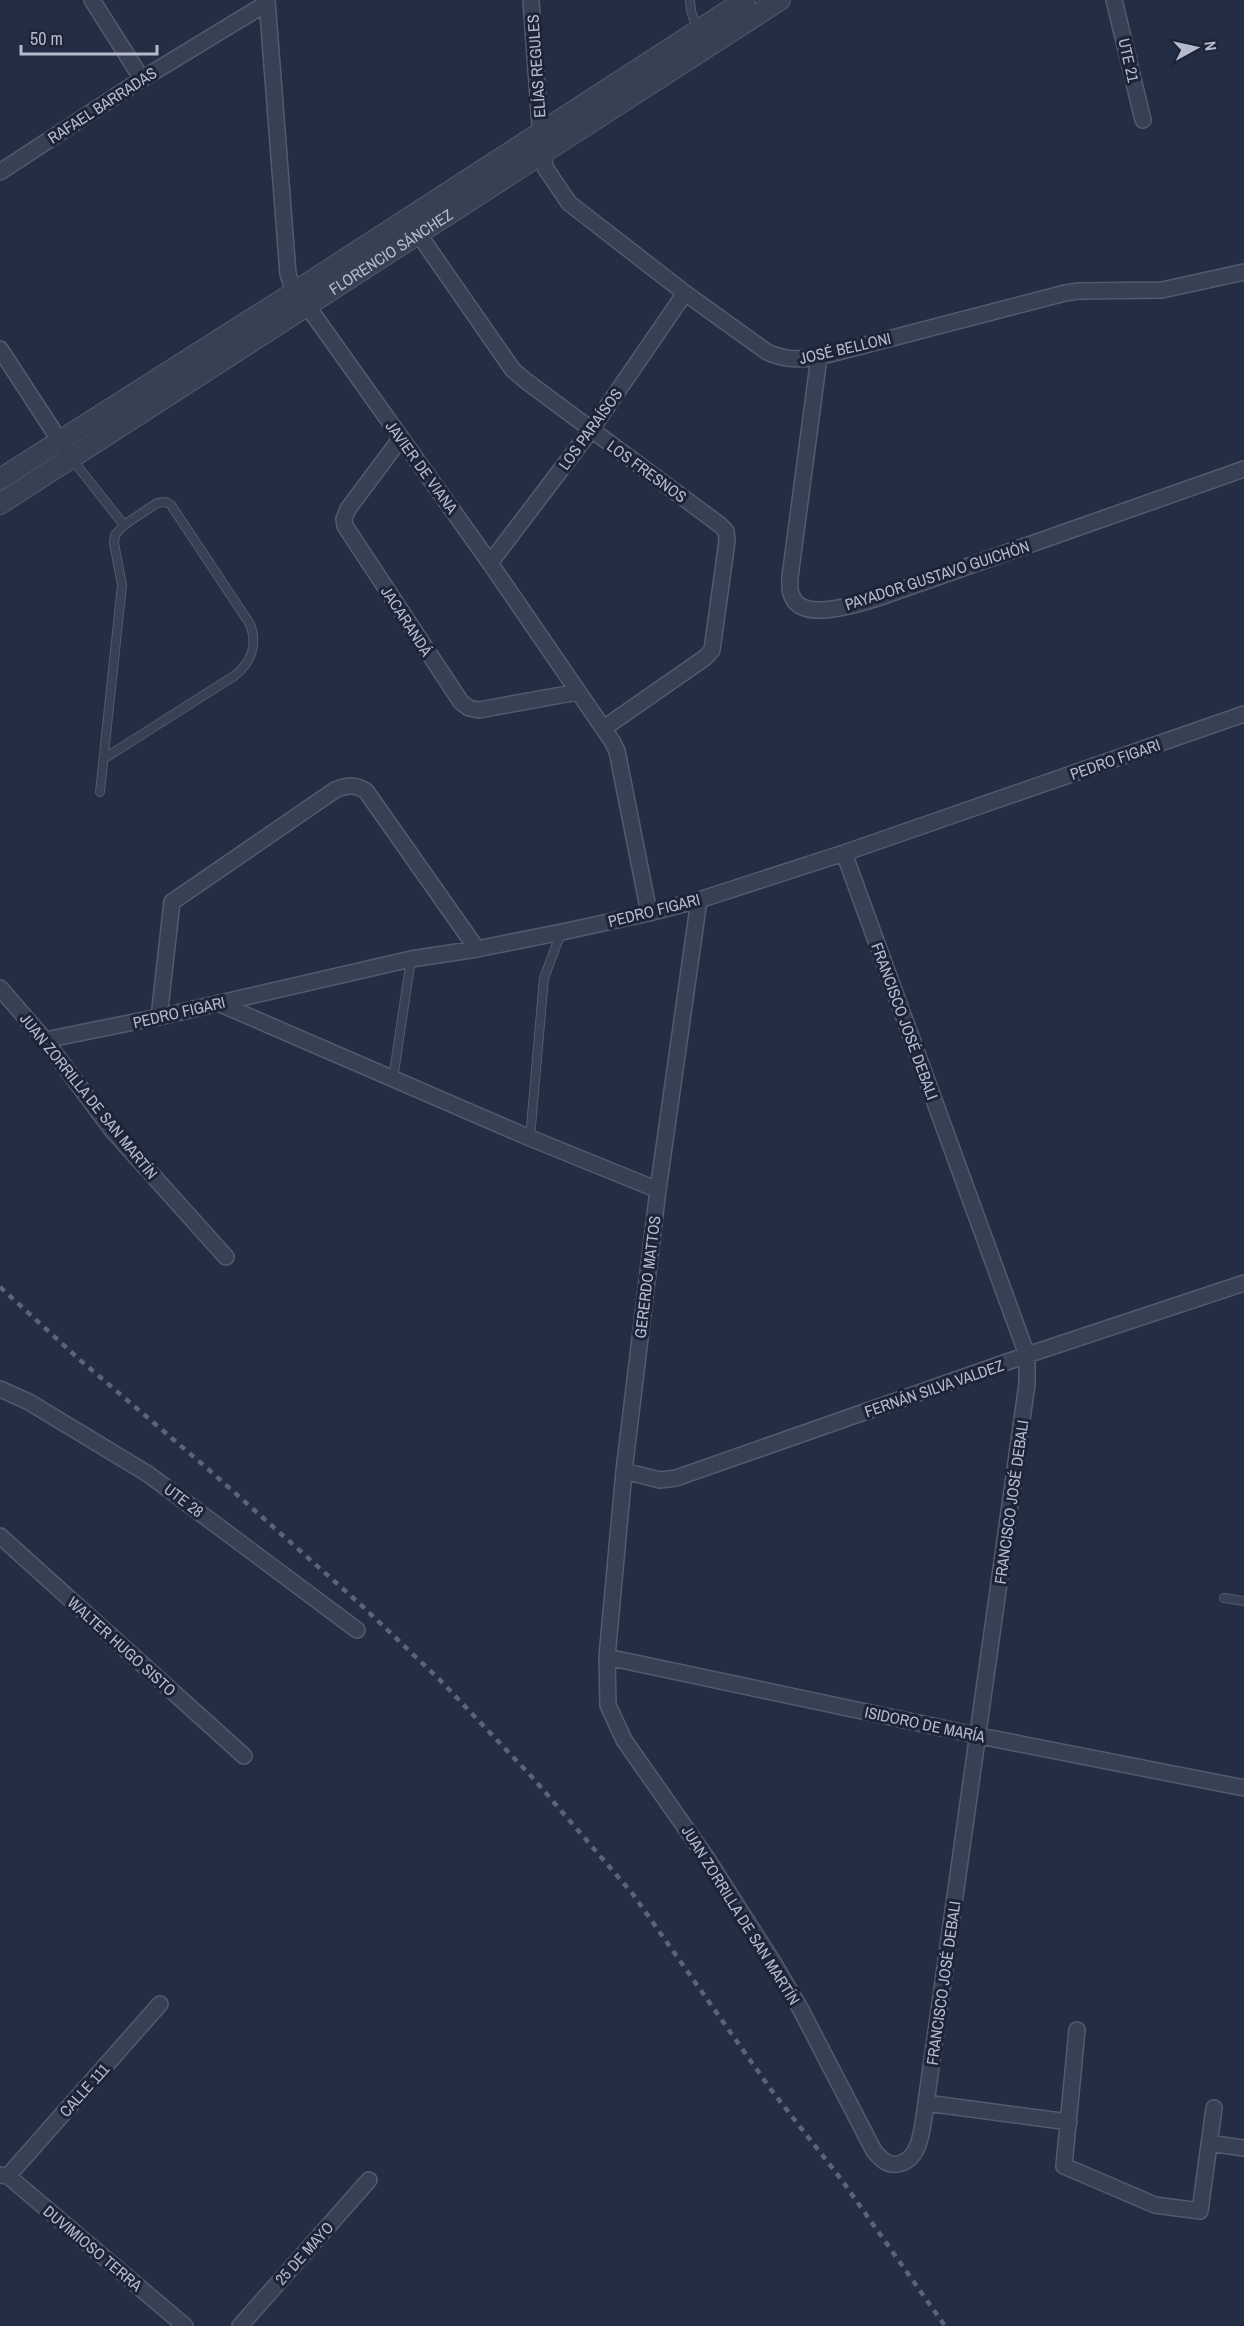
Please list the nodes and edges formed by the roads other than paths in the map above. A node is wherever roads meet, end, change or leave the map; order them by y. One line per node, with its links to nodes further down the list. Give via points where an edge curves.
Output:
1 (92, 0): 9 (street)
2 (531, 0): 11 (street, ELÍAS REGULES)
3 (690, 0): 8 (lane, via 690,11)
4 (745, 0): 8 (street, FLORENCIO SÁNCHEZ)
5 (780, 0): 8 (street, FLORENCIO SÁNCHEZ)
6 (1114, 0): 10 (street, UTE 21)
7 (267, 1): 9 (street, RAFAEL BARRADAS); 17 (street, JAVIER DE VIANA, via 288,274)
8 (703, 38): 11 (street, FLORENCIO SÁNCHEZ); 12 (street, FLORENCIO SÁNCHEZ)
9 (142, 79): 13 (street, RAFAEL BARRADAS)
10 (1143, 120)
11 (541, 132): 12 (street, JOSÉ BELLONI); 14 (street, FLORENCIO SÁNCHEZ)
12 (542, 153): 14 (street, FLORENCIO SÁNCHEZ); 16 (street, JOSÉ BELLONI, via 546,169 569,203)
13 (0, 172)
14 (413, 226): 17 (street, FLORENCIO SÁNCHEZ); 20 (street, LOS FRESNOS, via 513,370)
15 (1244, 272): 19 (street, JOSÉ BELLONI, via 1162,290 1065,293)
16 (685, 293): 19 (street, JOSÉ BELLONI, via 767,352 791,360); 20 (street, LOS PARAÍSOS)
17 (302, 298): 21 (street, JAVIER DE VIANA); 22 (street, FLORENCIO SÁNCHEZ); 23 (street, FLORENCIO SÁNCHEZ)
18 (0, 349): 22 (street)
19 (819, 357): 24 (street, PAYADOR GUSTAVO GUICHÓN, via 790,577 792,598 808,609 833,609 878,598)
20 (591, 430): 28 (street, LOS PARAÍSOS); 31 (street, LOS FRESNOS, via 720,525 726,531 727,541 712,650)
21 (401, 438): 28 (street, JAVIER DE VIANA); 29 (street, JACARANDÁ, via 348,509 345,526 461,702 479,710)
22 (59, 441): 23 (street); 25 (street, FLORENCIO SÁNCHEZ)
23 (71, 458): 26 (street, FLORENCIO SÁNCHEZ); 27 (lane)
24 (1244, 469)
25 (0, 479)
26 (0, 504)
27 (124, 525): 32 (lane, via 115,535 114,543 122,585); 32 (lane, via 157,503 171,505 250,624 253,644 246,665 234,676)
28 (490, 563): 29 (street, JAVIER DE VIANA)
29 (579, 692): 31 (street, JAVIER DE VIANA)
30 (1244, 714): 34 (street, PEDRO FIGARI)
31 (604, 728): 36 (street, JAVIER DE VIANA, via 617,751)
32 (105, 758): 33 (lane)
33 (100, 792)
34 (844, 853): 35 (street, PEDRO FIGARI); 49 (street, FRANCISCO JOSÉ DEBALI)
35 (699, 900): 36 (street, PEDRO FIGARI); 46 (street, GERERDO MATTOS)
36 (650, 913): 37 (street, PEDRO FIGARI)
37 (561, 932): 38 (street, PEDRO FIGARI); 45 (lane, via 544,978)
38 (477, 949): 39 (street, PEDRO FIGARI); 42 (street, via 366,791 359,786 345,786 172,902)
39 (411, 959): 41 (street, PEDRO FIGARI); 44 (lane)
40 (0, 988): 43 (street, JUAN ZORRILLA DE SAN MARTÍN)
41 (218, 1003): 42 (street, PEDRO FIGARI); 44 (street)
42 (159, 1017): 43 (street, PEDRO FIGARI)
43 (45, 1040): 47 (street, JUAN ZORRILLA DE SAN MARTÍN, via 112,1130)
44 (393, 1079): 45 (street)
45 (530, 1138): 46 (street)
46 (658, 1190): 51 (street, GERERDO MATTOS)
47 (226, 1257)
48 (1244, 1283): 49 (street, FERNÁN SILVA VALDEZ)
49 (1027, 1355): 51 (street, FERNÁN SILVA VALDEZ, via 676,1478 660,1480); 57 (street, FRANCISCO JOSÉ DEBALI, via 1028,1384)
50 (0, 1389): 55 (street, UTE 28, via 148,1473)
51 (624, 1471): 56 (street, GERERDO MATTOS)
52 (0, 1536): 58 (street, WALTER HUGO SISTO)
53 (1224, 1598): 54 (lane)
54 (1244, 1600)
55 (357, 1630)
56 (607, 1656): 57 (street, ISIDORO DE MARÍA); 67 (street, JUAN ZORRILLA DE SAN MARTÍN, via 608,1704 624,1740 773,1962 874,2151 888,2164)
57 (980, 1736): 59 (street, ISIDORO DE MARÍA); 62 (street, FRANCISCO JOSÉ DEBALI)
58 (244, 1756)
59 (1244, 1788)
60 (160, 2004): 68 (street, CALLE 111)
61 (1077, 2030): 64 (street)
62 (926, 2103): 64 (street); 67 (street, FRANCISCO JOSÉ DEBALI, via 918,2148 905,2163)
63 (1214, 2108): 65 (street)
64 (1069, 2122): 65 (street, via 1064,2166 1155,2205 1200,2211)
65 (1209, 2143): 66 (street)
66 (1244, 2148)
67 (895, 2165)
68 (4, 2175): 70 (street, DUVIMIOSO TERRA)
69 (369, 2181): 71 (street, 25 DE MAYO)
70 (185, 2326)
71 (240, 2326)

